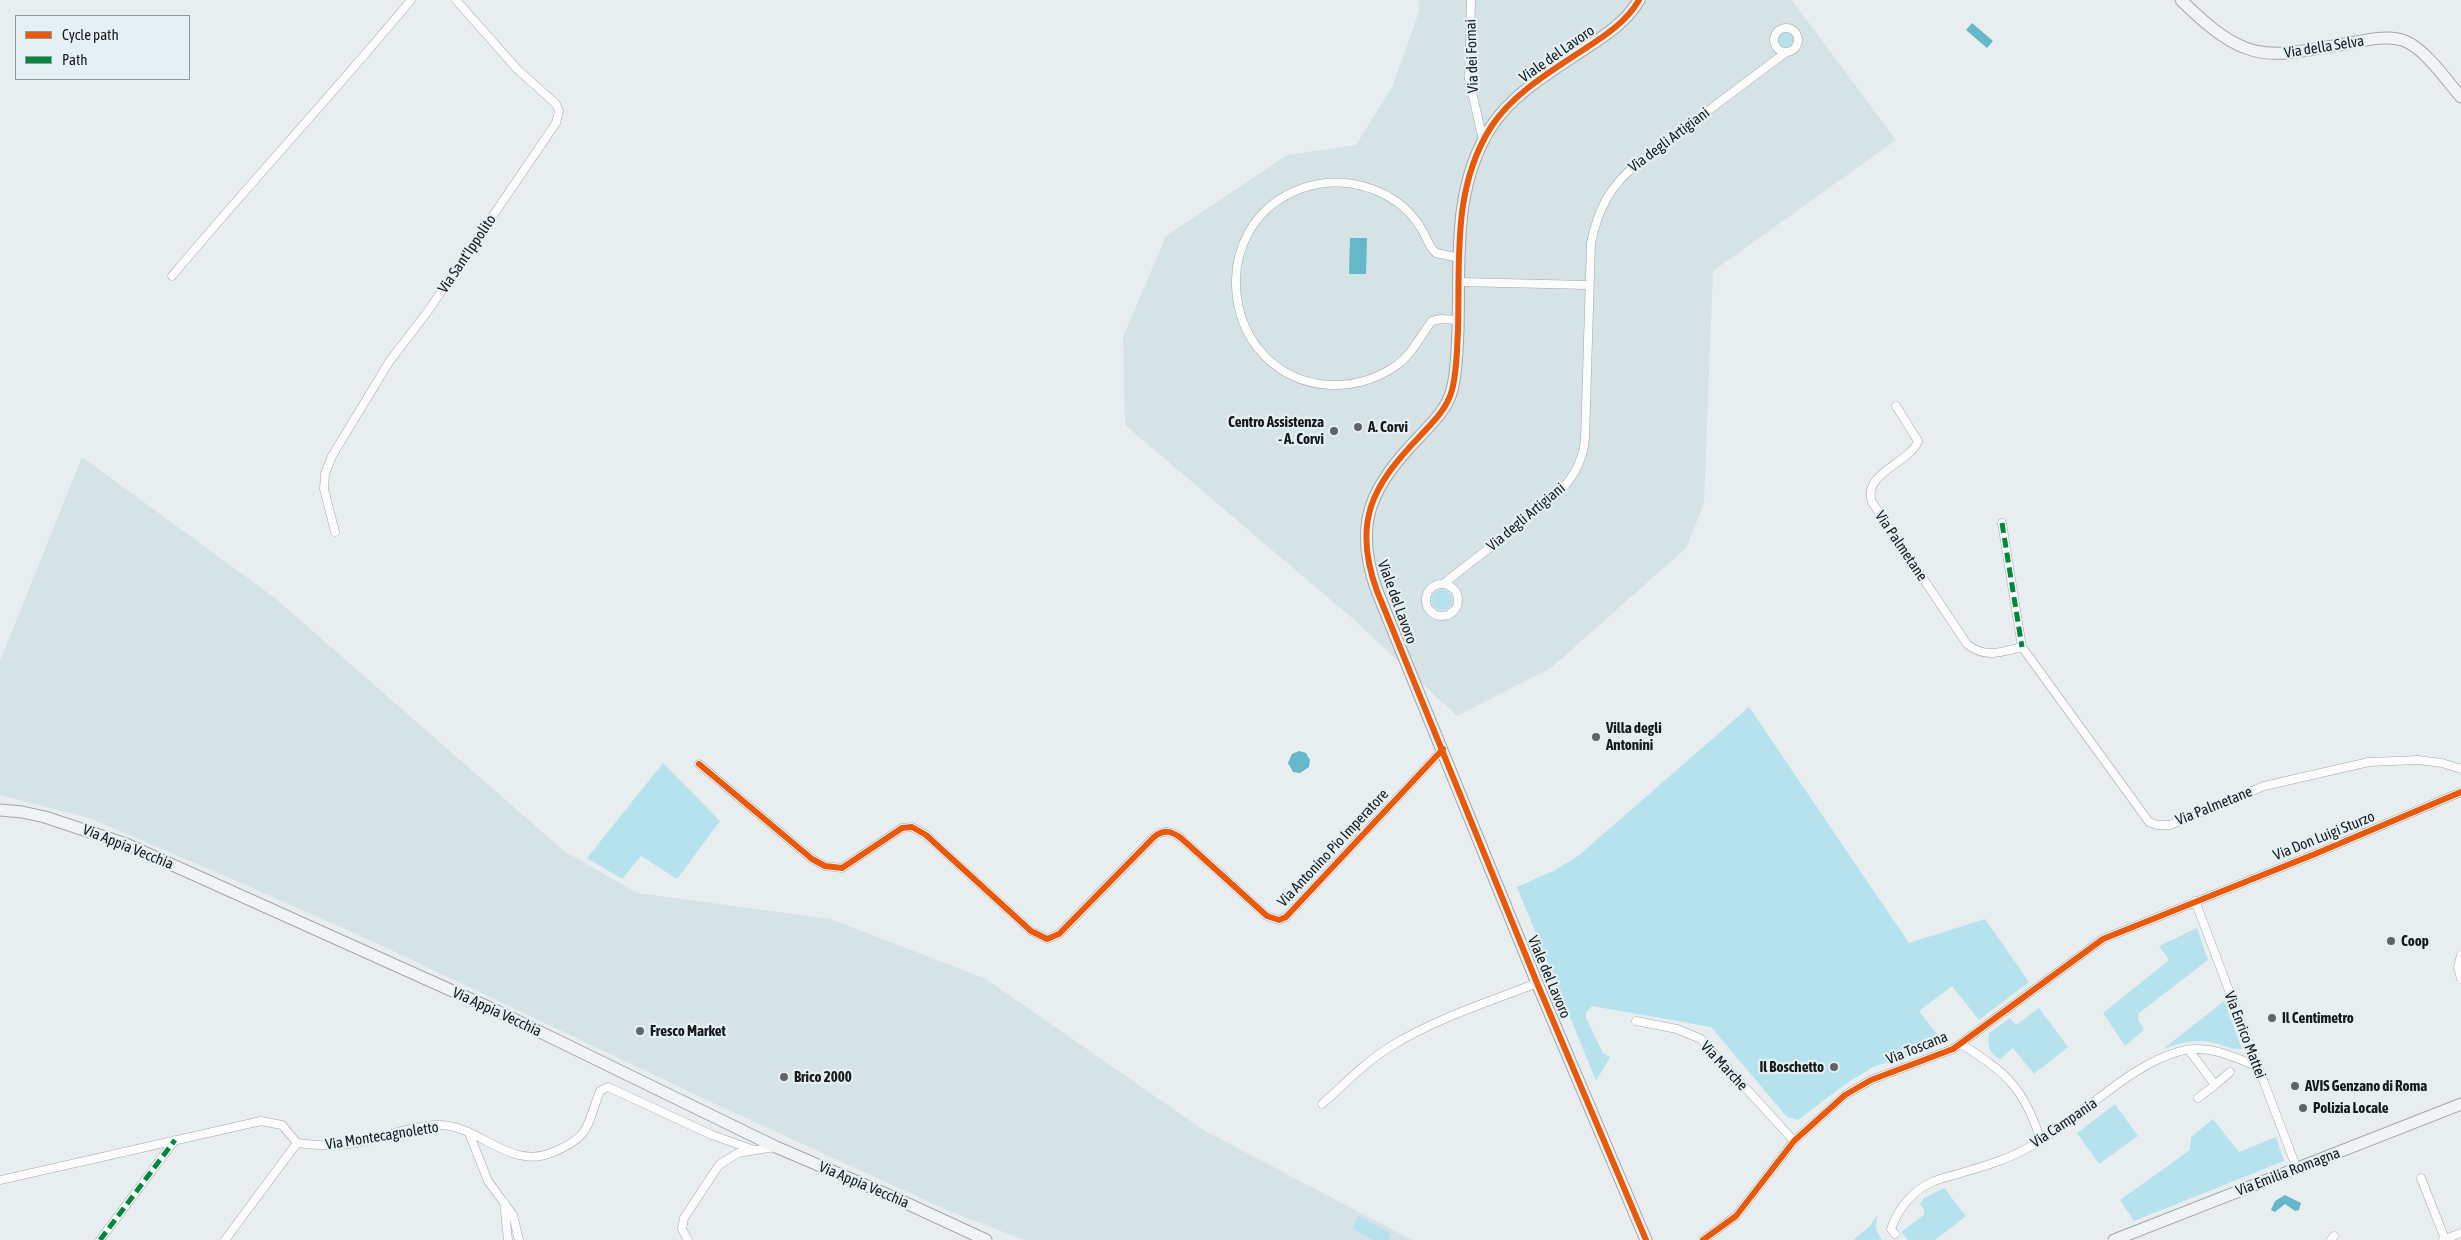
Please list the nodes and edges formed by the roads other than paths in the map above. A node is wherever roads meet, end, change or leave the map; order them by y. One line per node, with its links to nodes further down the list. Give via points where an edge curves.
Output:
1 (411, 0): 10 (street)
2 (456, 0): 16 (street, Via Sant'Ippolito, via 517,69 556,104 559,115 428,311 385,367 332,456 325,474 324,489)
3 (1471, 0): 8 (street, Via dei Fornai, via 1469,79)
4 (1639, 0): 8 (street, Viale del Lavoro, via 1612,29 1519,97 1498,118)
5 (2181, 0): 7 (street, Via della Selva, via 2228,40 2260,54 2373,40 2403,40 2420,52)
6 (1785, 53): 12 (street, Via degli Artigiani, via 1618,180 1605,200 1595,227)
7 (2461, 98)
8 (1483, 140): 9 (street, Viale del Lavoro, via 1463,194)
9 (1460, 258): 11 (street, Viale del Lavoro); 13 (street, via 1436,253 1412,215 1392,198 1363,185 1328,182 1293,192 1274,203 1261,216 1243,245 1236,280 1236,297 1242,319 1258,348 1283,370 1320,384 1348,385 1377,376 1409,354 1432,321)
10 (172, 276)
11 (1459, 282): 12 (street); 13 (street, Viale del Lavoro)
12 (1588, 285): 17 (street, Via degli Artigiani, via 1585,443 1577,469 1552,499)
13 (1458, 320): 19 (street, Viale del Lavoro, via 1454,382 1449,399 1438,417 1396,460 1381,482 1369,507 1366,531 1375,586)
14 (1896, 406): 18 (street, Via Palmetane, via 1918,441 1914,449 1874,482 1870,493 1872,502 1967,644 1989,654)
15 (2002, 523): 18 (street, Via Palmetane)
16 (335, 532)
17 (1443, 584): 17 (street, Via degli Artigiani, via 1429,590 1426,600 1429,610 1441,616 1454,612 1458,599 1452,587)
18 (2022, 647): 21 (street, Via Palmetane, via 2144,818 2154,825 2173,824 2225,800 2271,784 2370,762 2426,760)
19 (1443, 749): 20 (street, Via Antonino Pio Imperatore, via 1286,917 1279,920 1267,916 1181,838 1164,831 1154,837 1058,934 1047,939 1031,931 916,829 902,828 845,867 825,866 812,859); 27 (street, Viale del Lavoro)
20 (699, 764)
21 (2461, 769)
22 (2461, 792): 24 (street, Via Don Luigi Sturzo)
23 (0, 810): 42 (street, Via Appia Vecchia, via 45,817 126,844 488,1007)
24 (2195, 901): 29 (street, Via Toscana, via 2103,938); 31 (street, Via Enrico Mattei)
25 (2461, 955): 26 (street, via 2458,967)
26 (2461, 979)
27 (1537, 983): 35 (street, Viale del Lavoro, via 1405,1038 1376,1056); 56 (street, Viale del Lavoro)
28 (1636, 1021): 40 (street, Via Marche, via 1677,1029 1700,1039)
29 (1961, 1044): 39 (street, via 1998,1069 2016,1087 2030,1108); 40 (street, Via Toscana, via 1857,1087)
30 (2189, 1050): 31 (street, Via Campania, via 2211,1051); 33 (street); 39 (street, Via Campania, via 2162,1059 2130,1077)
31 (2258, 1067): 44 (street, Via Enrico Mattei)
32 (2230, 1072): 33 (street)
33 (2215, 1085): 34 (street)
34 (2198, 1098)
35 (1322, 1104)
36 (2461, 1104): 44 (street, Via Emilia Romagna)
37 (469, 1133): 41 (street, Via Montecagnoletto, via 445,1125 431,1125 350,1144 322,1146); 43 (street, Via Montecagnoletto, via 516,1156 533,1158 547,1154 567,1146 582,1135 590,1123 600,1091 608,1086 712,1135); 47 (street, via 484,1174)
38 (175, 1140): 41 (street, via 269,1121 282,1125); 46 (street); 50 (street)
39 (2041, 1140): 49 (street, Via Campania, via 2006,1159 1931,1182 1907,1200 1896,1214 1891,1229)
40 (1794, 1141): 57 (street, Via Toscana, via 1740,1213)
41 (297, 1143): 51 (street)
42 (776, 1147): 43 (street); 55 (street, Via Appia Vecchia)
43 (754, 1150): 54 (street, via 730,1156 716,1170 684,1218 682,1230)
44 (2297, 1169): 58 (street, Via Emilia Romagna)
45 (2421, 1178): 59 (street)
46 (0, 1180)
47 (504, 1202): 52 (street); 53 (street, via 513,1215)
48 (2461, 1233): 59 (street)
49 (1895, 1234)
50 (100, 1240)
51 (225, 1240)
52 (508, 1240)
53 (519, 1240)
54 (688, 1240)
55 (986, 1240)
56 (1646, 1240)
57 (1703, 1240)
58 (2114, 1240)
59 (2444, 1240)

